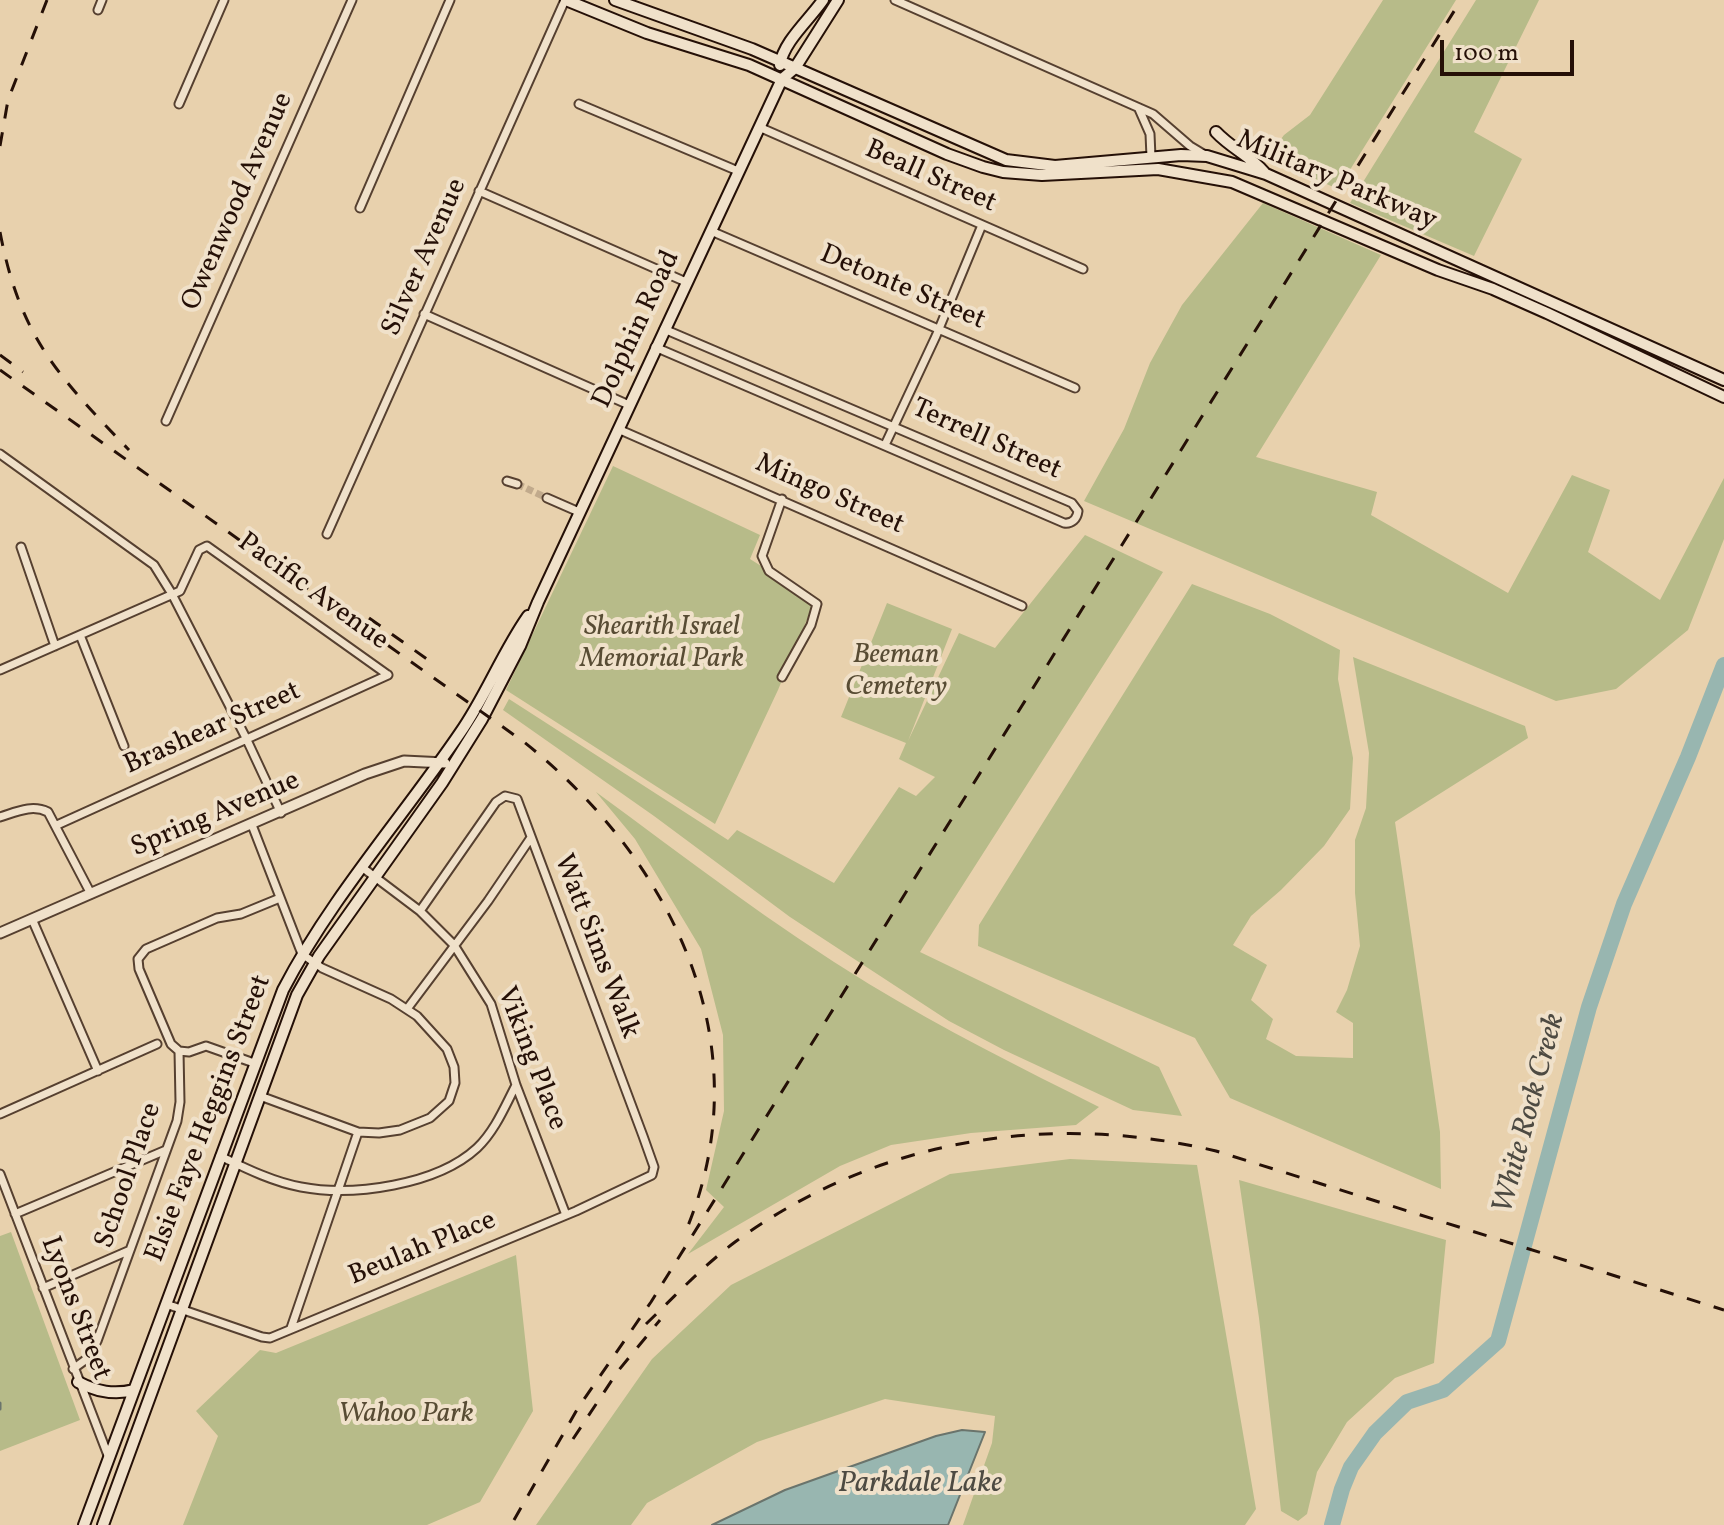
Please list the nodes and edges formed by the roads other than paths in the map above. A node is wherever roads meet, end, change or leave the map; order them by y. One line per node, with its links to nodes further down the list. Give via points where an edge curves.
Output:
1 (102, 0): 10 (street)
2 (224, 0): 16 (street)
3 (352, 0): 44 (street, Owenwood Avenue)
4 (450, 0): 27 (street)
5 (566, 0): 12 (main road, Military Parkway); 26 (street, Silver Avenue)
6 (615, 0): 11 (main road, Military Parkway)
7 (823, 0): 13 (main road)
8 (838, 0): 14 (main road, Dolphin Road)
9 (895, 0): 18 (street)
10 (98, 10)
11 (642, 11): 12 (main road); 13 (main road, Military Parkway)
12 (635, 28): 15 (main road, Military Parkway)
13 (780, 61): 14 (main road, Military Parkway); 15 (main road)
14 (795, 68): 15 (main road, Dolphin Road); 22 (main road, Military Parkway, via 1006,160 1055,166)
15 (782, 79): 19 (main road, Dolphin Road); 23 (main road, Military Parkway, via 947,154 1003,172 1057,175)
16 (179, 104)
17 (579, 104): 24 (street)
18 (1139, 109): 21 (street); 22 (street, via 1150,134)
19 (759, 127): 24 (main road, Dolphin Road); 28 (street, Beall Street)
20 (1216, 132): 25 (main road)
21 (1207, 156): 22 (main road, Military Parkway); 25 (main road, Military Parkway)
22 (1151, 157): 23 (main road)
23 (1158, 169): 32 (main road, Military Parkway, via 1253,189)
24 (738, 171): 29 (main road, Dolphin Road)
25 (1266, 174): 30 (main road, Military Parkway)
26 (479, 191): 33 (street); 34 (street, Silver Avenue)
27 (360, 208)
28 (982, 225): 31 (street, Beall Street); 35 (street)
29 (711, 231): 33 (main road, Dolphin Road); 35 (street, Detonte Street)
30 (1445, 254): 32 (main road); 38 (main road, Military Parkway)
31 (1083, 269)
32 (1438, 270): 39 (main road, Military Parkway, via 1534,307)
33 (686, 282): 36 (main road, Dolphin Road)
34 (424, 314): 43 (street); 54 (street, Silver Avenue)
35 (939, 328): 41 (street, Detonte Street); 45 (street)
36 (664, 329): 37 (main road, Dolphin Road); 45 (street, Terrell Street)
37 (655, 347): 43 (main road, Dolphin Road); 47 (street, Terrell Street)
38 (1670, 357): 39 (main road); 40 (main road, Military Parkway)
39 (1664, 368): 42 (main road, Military Parkway)
40 (1724, 380)
41 (1075, 388)
42 (1724, 397)
43 (629, 405): 46 (main road, Dolphin Road)
44 (166, 421)
45 (896, 426): 47 (street); 47 (street, Terrell Street, via 1072,503 1076,518 1064,523)
46 (618, 429): 52 (street, Mingo Street); 53 (main road, Dolphin Road)
47 (885, 445)
48 (0, 454): 56 (street, via 150,561)
49 (507, 481): 50 (street)
50 (517, 484)
51 (547, 498): 53 (street)
52 (782, 499): 58 (street, Mingo Street); 63 (street, via 762,556 769,571 817,604)
53 (579, 512): 57 (main road, Dolphin Road)
54 (327, 534)
55 (21, 547): 60 (street)
56 (172, 594): 59 (street); 62 (street, Pacific Avenue, via 182,589 199,550 210,547); 64 (street)
57 (538, 602): 66 (main road, Dolphin Road); 67 (main road, Dolphin Road, via 520,646)
58 (1022, 606)
59 (80, 635): 60 (street); 65 (street)
60 (55, 646): 61 (street)
61 (0, 670)
62 (388, 675): 64 (street, Brashear Street)
63 (782, 677)
64 (246, 738): 68 (street); 70 (street, Brashear Street)
65 (124, 746)
66 (440, 761): 67 (street, Spring Avenue); 68 (street, Spring Avenue, via 391,765); 73 (main road, Elsie Faye Heggins Street)
67 (453, 766): 74 (main road, Elsie Faye Heggins Street)
68 (281, 813): 71 (street, Spring Avenue)
69 (0, 817): 70 (street, via 38,808)
70 (57, 825): 75 (street)
71 (252, 825): 75 (street, Spring Avenue); 76 (street)
72 (530, 839): 77 (street, Watt Sims Walk, via 517,799 500,798); 80 (street); 98 (street, Watt Sims Walk, via 654,1167 652,1175)
73 (363, 868): 74 (street, Viking Place); 81 (main road, Elsie Faye Heggins Street)
74 (375, 878): 77 (street, Viking Place); 82 (main road, Elsie Faye Heggins Street)
75 (91, 894): 78 (street, Spring Avenue)
76 (280, 898): 81 (street); 85 (street, School Place, via 217,918 139,955 139,969 171,1044)
77 (420, 911): 80 (street, Viking Place)
78 (32, 919): 79 (street, Spring Avenue); 87 (street)
79 (0, 933)
80 (454, 945): 83 (street); 88 (street, Viking Place, via 491,1004)
81 (302, 954): 82 (street); 86 (main road, Elsie Faye Heggins Street)
82 (315, 963): 83 (street); 89 (main road, Elsie Faye Heggins Street, via 297,995)
83 (407, 1009): 91 (street, via 447,1049 454,1067 453,1092 440,1111 415,1125)
84 (157, 1044): 87 (street)
85 (179, 1051): 86 (street, via 206,1046); 92 (street, School Place, via 179,1113)
86 (254, 1063): 93 (main road, Elsie Faye Heggins Street)
87 (98, 1071): 90 (street)
88 (516, 1085): 96 (street, via 489,1135 450,1167 403,1183); 98 (street, Viking Place)
89 (260, 1096): 91 (street); 94 (main road, Elsie Faye Heggins Street)
90 (0, 1114)
91 (358, 1132): 96 (street, Beulah Place)
92 (166, 1150): 97 (street); 99 (street, School Place)
93 (220, 1156): 94 (street); 101 (main road, Elsie Faye Heggins Street)
94 (234, 1163): 96 (street, via 287,1184); 102 (main road, Elsie Faye Heggins Street)
95 (0, 1174): 97 (street, Lyons Street)
96 (338, 1190): 103 (street, Beulah Place)
97 (15, 1214): 100 (street, Lyons Street)
98 (569, 1214): 103 (street, Beulah Place)
99 (128, 1251): 100 (street); 104 (street, School Place, via 97,1341 88,1358)
100 (43, 1288): 104 (street, Lyons Street)
101 (166, 1304): 102 (street, Beulah Place); 106 (main road, Elsie Faye Heggins Street)
102 (181, 1310): 103 (street, Beulah Place, via 262,1337); 109 (main road, Elsie Faye Heggins Street)
103 (291, 1328)
104 (73, 1369): 105 (street, Lyons Street)
105 (78, 1382): 106 (main road, via 113,1393); 107 (street, Lyons Street)
106 (134, 1390): 107 (main road, Elsie Faye Heggins Street)
107 (109, 1458): 108 (main road, Elsie Faye Heggins Street)
108 (84, 1525)
109 (103, 1525)

